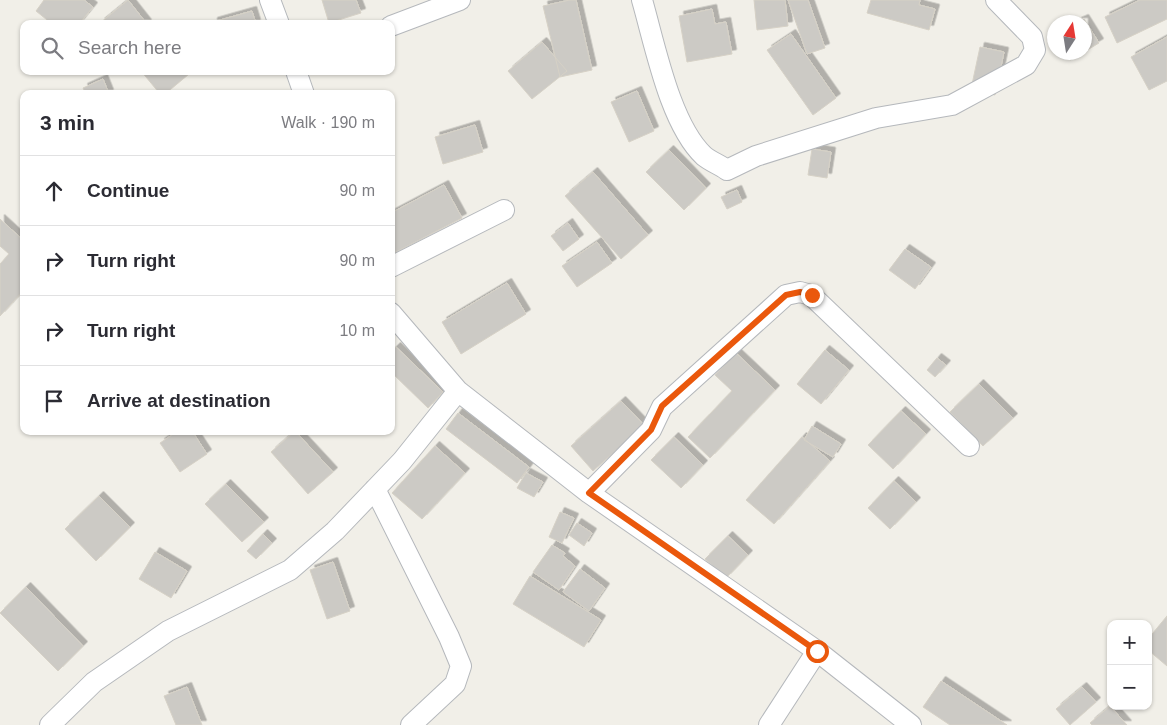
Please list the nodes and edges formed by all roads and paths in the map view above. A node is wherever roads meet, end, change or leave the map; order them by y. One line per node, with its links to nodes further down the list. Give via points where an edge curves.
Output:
1 (270, 0): 5 (street)
2 (460, 0): 6 (street)
3 (642, 0): 4 (street, via 665,81 685,133 705,156 727,170 756,156 876,118 952,105 1026,65 1035,50 1032,37)
4 (996, 0)
5 (278, 20)
6 (395, 24)
7 (297, 75): 8 (street)
8 (303, 90)
9 (504, 210): 10 (street)
10 (395, 265)
11 (395, 318): 12 (street)
12 (458, 391): 14 (street, via 402,461); 15 (street)
13 (969, 446): 15 (street, via 812,295 800,292 786,295 662,406 651,430)
14 (375, 489): 17 (street, via 335,531 290,570 168,631 94,682); 18 (street, via 461,666 454,684)
15 (589, 493): 16 (street)
16 (817, 651): 19 (street); 20 (street)
17 (61, 721)
18 (411, 725)
19 (769, 725)
20 (911, 725)

